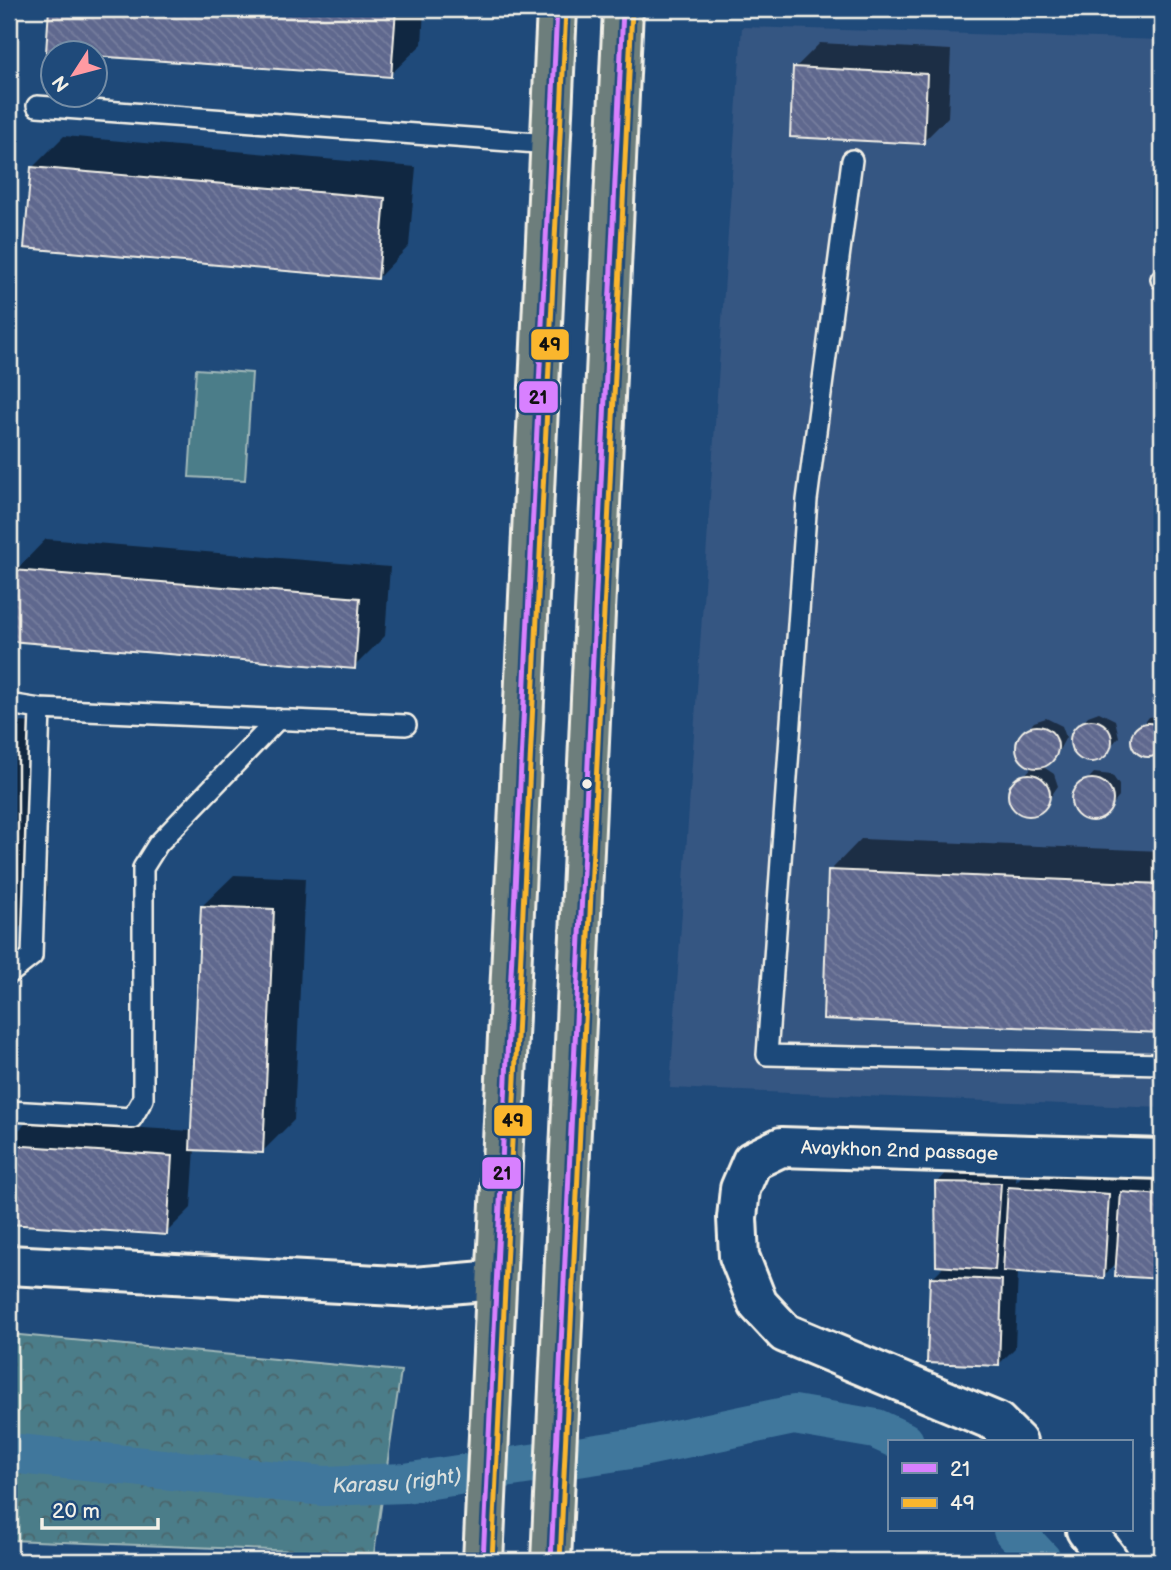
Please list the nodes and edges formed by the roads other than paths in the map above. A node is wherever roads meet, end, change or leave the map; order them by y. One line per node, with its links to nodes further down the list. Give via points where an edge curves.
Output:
1 (557, 9): 4 (main road)
2 (623, 9): 19 (main road)
3 (37, 106): 4 (lane)
4 (550, 144): 15 (main road)
5 (852, 160): 11 (lane, via 807,500 767,1055)
6 (9, 704): 7 (lane)
7 (40, 709): 8 (lane); 10 (lane, via 32,956)
8 (278, 719): 9 (lane); 12 (lane, via 158,844 143,867 143,1099 132,1118)
9 (406, 725)
10 (9, 974)
11 (1162, 1064)
12 (9, 1111)
13 (1162, 1159): 16 (street, Avaykhon 2nd passage, via 781,1147 752,1161 740,1189 739,1256 758,1304 785,1333 997,1422)
14 (9, 1265): 15 (street, via 414,1287)
15 (496, 1280): 18 (main road)
16 (1015, 1440)
17 (1087, 1532): 20 (street)
18 (482, 1561)
19 (551, 1561)
20 (1109, 1561)

